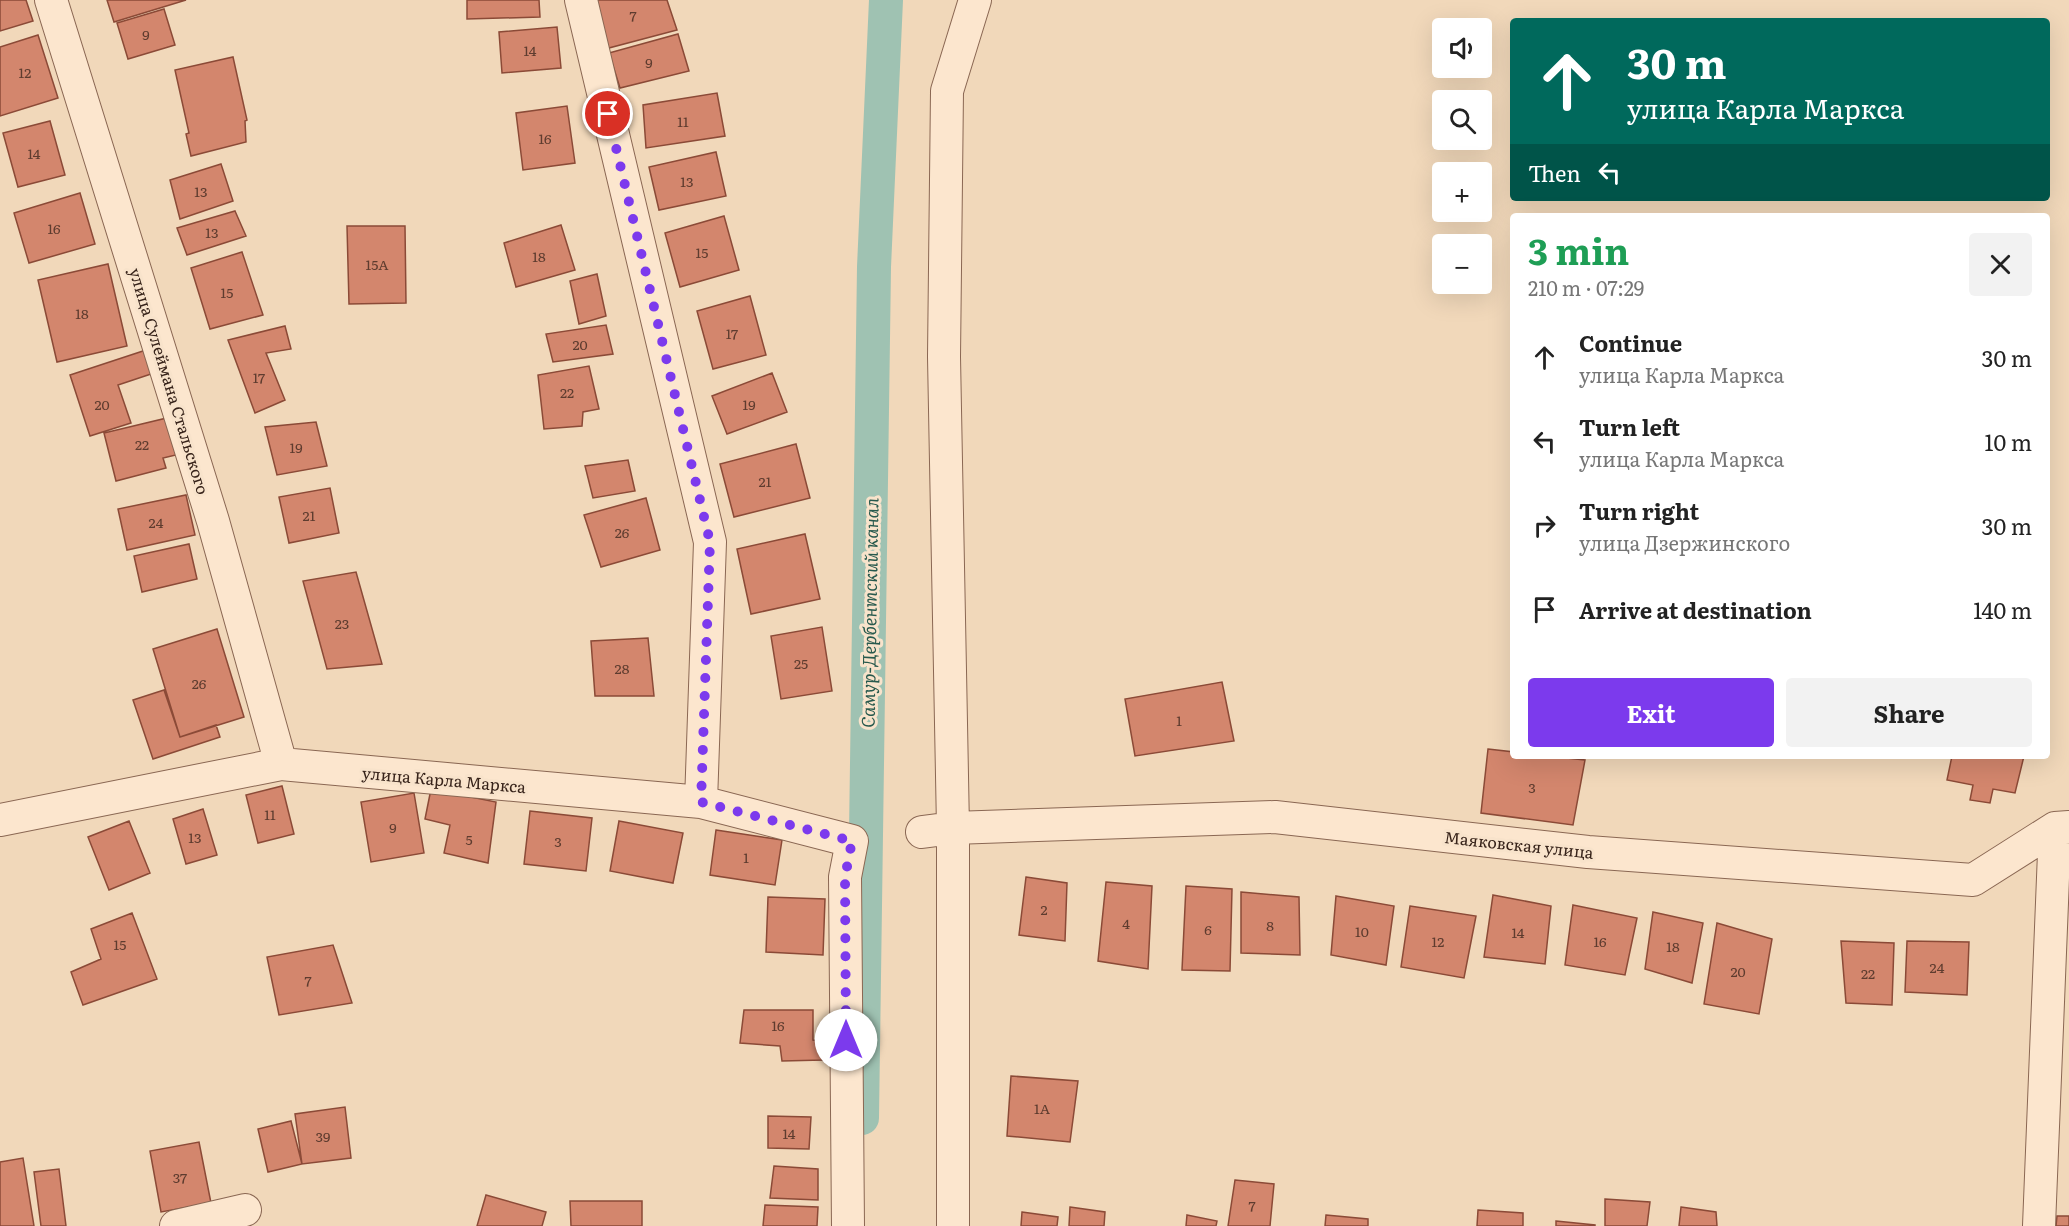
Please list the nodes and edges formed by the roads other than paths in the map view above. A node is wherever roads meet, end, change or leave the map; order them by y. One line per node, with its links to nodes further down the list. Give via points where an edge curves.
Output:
1 (51, 0): 4 (street, улица Сулеймана Стальского, via 213,521)
2 (581, 0): 5 (street, via 710,542)
3 (975, 0): 7 (street, via 947,91 944,357)
4 (281, 764): 5 (street, улица Карла Маркса); 6 (street, улица Карла Маркса)
5 (701, 802): 12 (street, улица Карла Маркса, via 852,841 845,877)
6 (0, 820)
7 (953, 828): 8 (street, Маяковская улица, via 1275,817 1588,852 1973,880); 9 (street, Маяковская улица); 13 (street)
8 (2062, 828): 14 (street)
9 (922, 832)
10 (245, 1210): 11 (street)
11 (177, 1226)
12 (848, 1226)
13 (953, 1226)
14 (2039, 1226)

